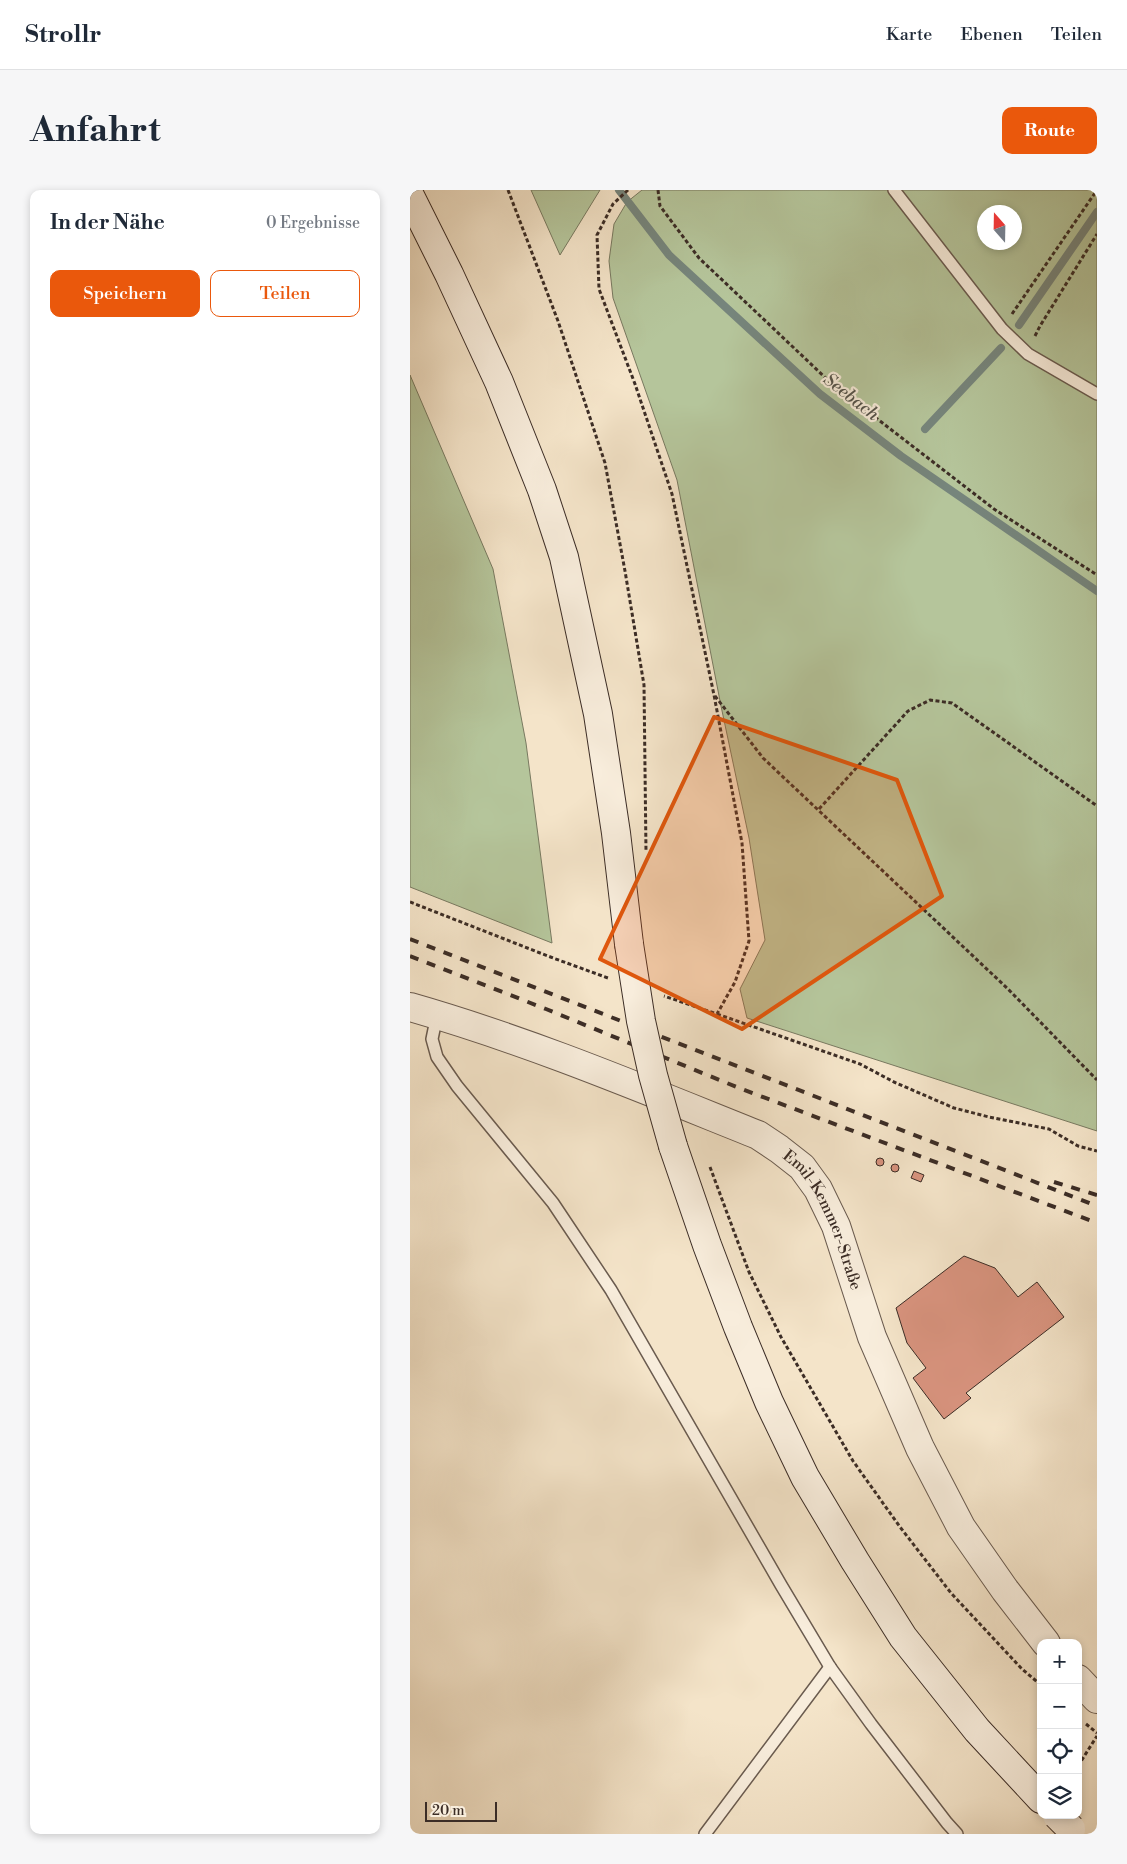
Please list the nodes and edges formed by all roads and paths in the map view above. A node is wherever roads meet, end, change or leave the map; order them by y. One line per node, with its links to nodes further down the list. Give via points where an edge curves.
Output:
1 (508, 190): 14 (path, via 558,321 605,463 644,685)
2 (628, 190): 13 (path, via 613,204 598,235 599,289 672,494 714,695 763,758)
3 (658, 190): 11 (path, via 660,206 699,258 832,384 994,509)
4 (894, 190): 8 (lane)
5 (1097, 190): 8 (path)
6 (410, 196): 28 (main road, bridge, via 499,382 542,490 564,557 598,714 629,944 653,1075 707,1245 738,1327 805,1478 903,1637 977,1730)
7 (1097, 234): 9 (path, via 1040,326)
8 (1002, 329): 9 (lane)
9 (1028, 354): 10 (lane)
10 (1097, 394)
11 (1097, 575)
12 (1097, 806): 13 (path, via 952,703 930,700 908,711)
13 (819, 809): 18 (path, via 1008,989)
14 (646, 857)
15 (410, 1007): 17 (main road, Emil-Kemmer-Straße)
16 (717, 1014): 19 (path, via 860,1064 954,1108 1049,1129 1078,1146)
17 (437, 1015): 21 (main road, Emil-Kemmer-Straße, via 595,1069 758,1135 802,1167 818,1189 836,1226 872,1337 920,1448 961,1528); 22 (lane, via 432,1039 437,1058 553,1203 611,1290)
18 (1097, 1080)
19 (1097, 1152)
20 (707, 1159): 24 (path, via 749,1272 781,1337 853,1461 951,1593)
21 (1043, 1639)
22 (830, 1667): 29 (lane); 30 (lane)
23 (1082, 1683): 25 (main road)
24 (1040, 1684)
25 (1097, 1700)
26 (1097, 1736): 27 (path)
27 (1082, 1760)
28 (1037, 1795)
29 (705, 1834)
30 (958, 1834)

